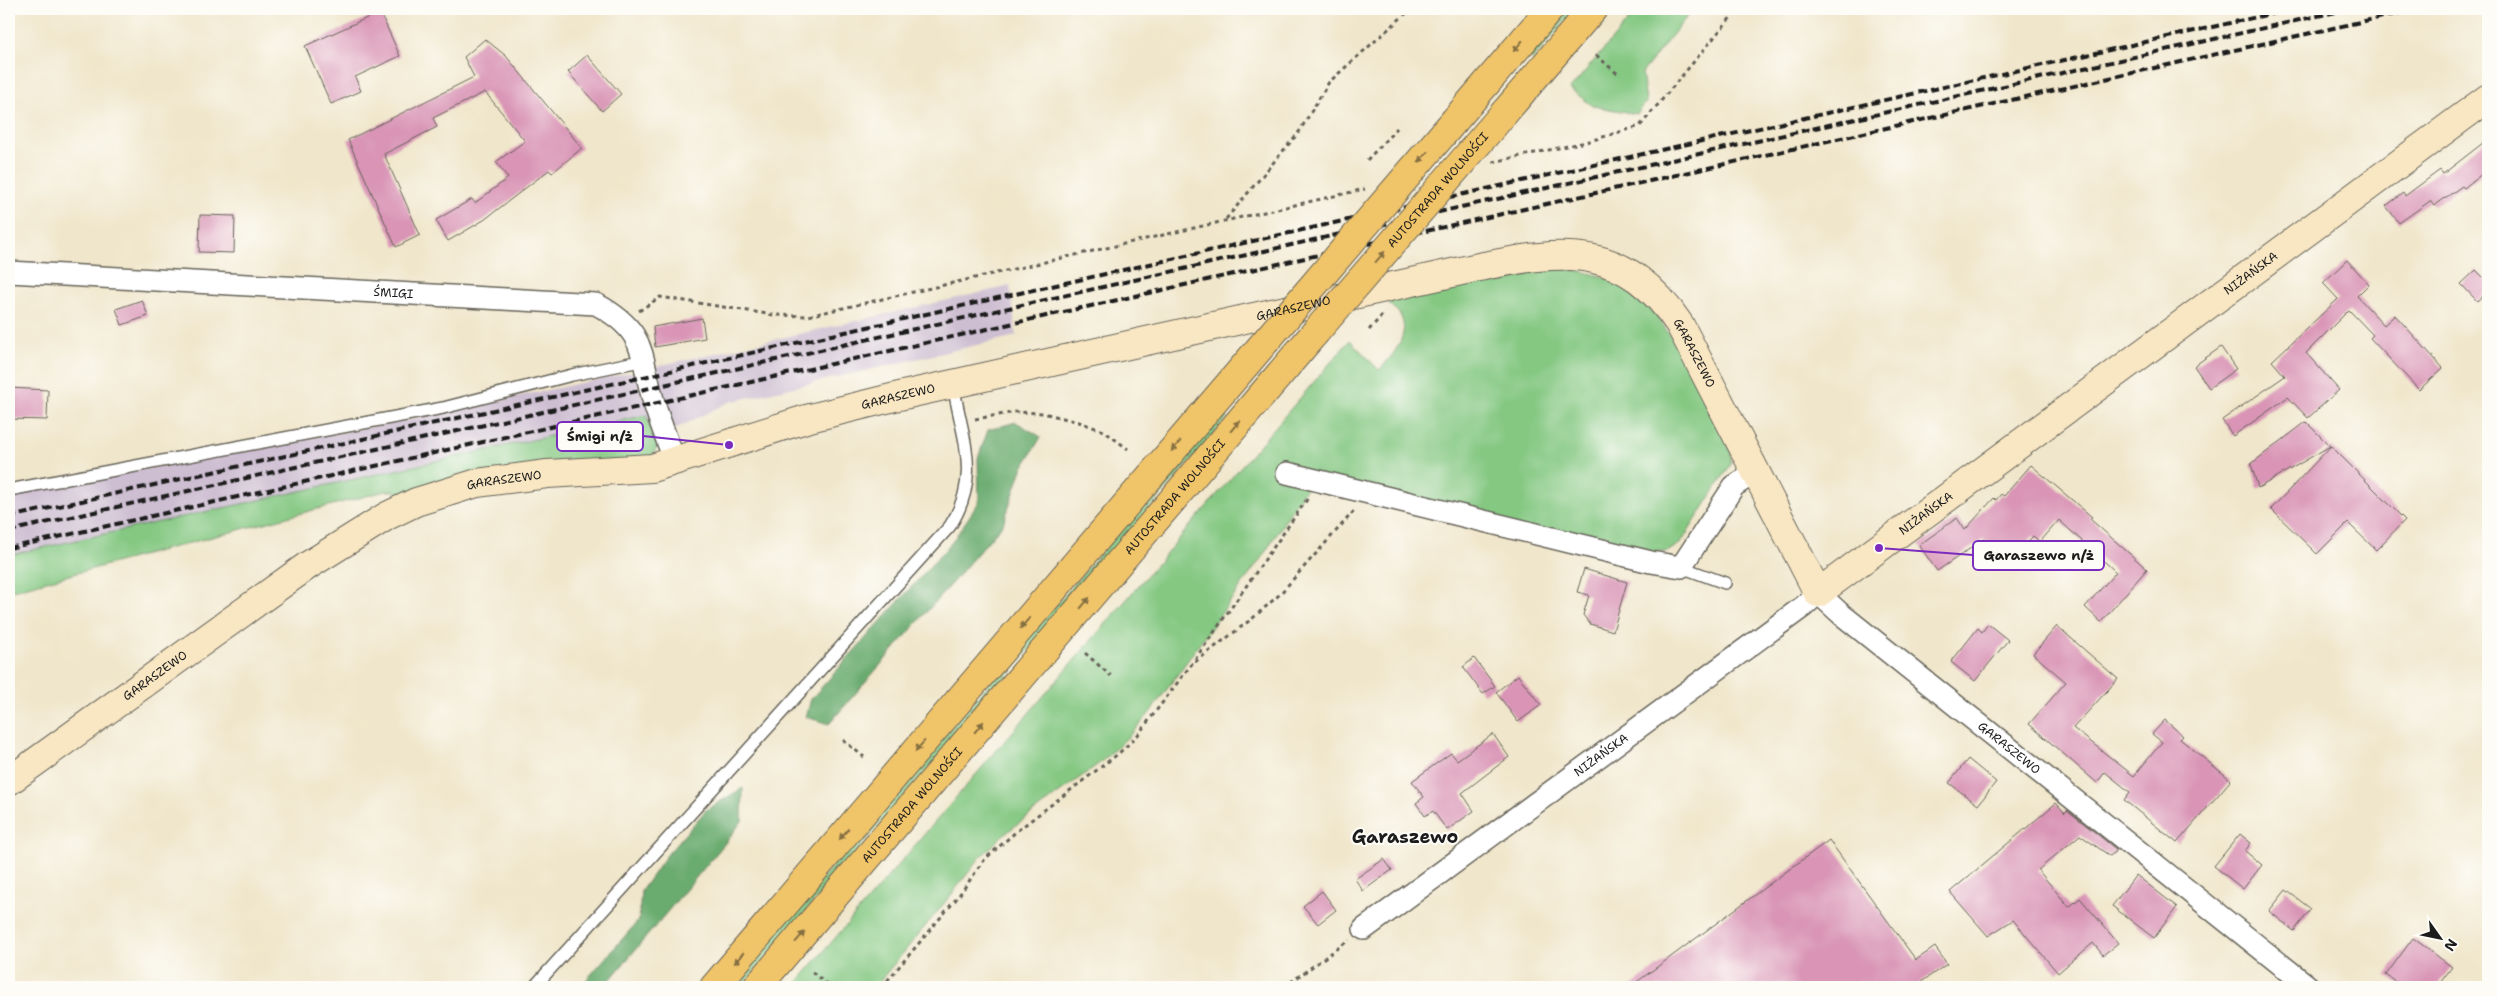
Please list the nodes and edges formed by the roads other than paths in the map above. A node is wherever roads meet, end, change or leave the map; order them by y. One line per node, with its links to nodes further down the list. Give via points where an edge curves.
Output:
1 (1550, 9): 17 (highway, one-way to 17, bridge)
2 (1593, 9): 18 (highway, AUTOSTRADA WOLNOŚCI, one-way to 2, bridge)
3 (2488, 98): 13 (street, NIŻAŃSKA)
4 (9, 272): 5 (street, ŚMIGI, via 596,304 624,321 635,336)
5 (645, 360): 7 (street, ŚMIGI, via 654,403); 10 (lane, via 443,408)
6 (953, 384): 7 (street, GARASZEWO, via 806,419); 9 (street, GARASZEWO, via 1507,261 1545,255 1579,255 1626,270 1648,285 1671,310); 16 (lane, via 967,452 968,483 959,511 950,526)
7 (675, 462): 14 (street, GARASZEWO, via 652,468 547,474 477,483 416,502 387,516 307,566)
8 (1287, 472): 11 (street, via 1651,562)
9 (1756, 472): 11 (street, via 1734,486); 13 (street, GARASZEWO)
10 (9, 490)
11 (1681, 566): 12 (lane)
12 (1725, 583)
13 (1818, 593): 15 (street, NIŻAŃSKA); 19 (street, GARASZEWO)
14 (9, 780)
15 (1364, 929)
16 (534, 987)
17 (714, 987)
18 (757, 987)
19 (2309, 987)

